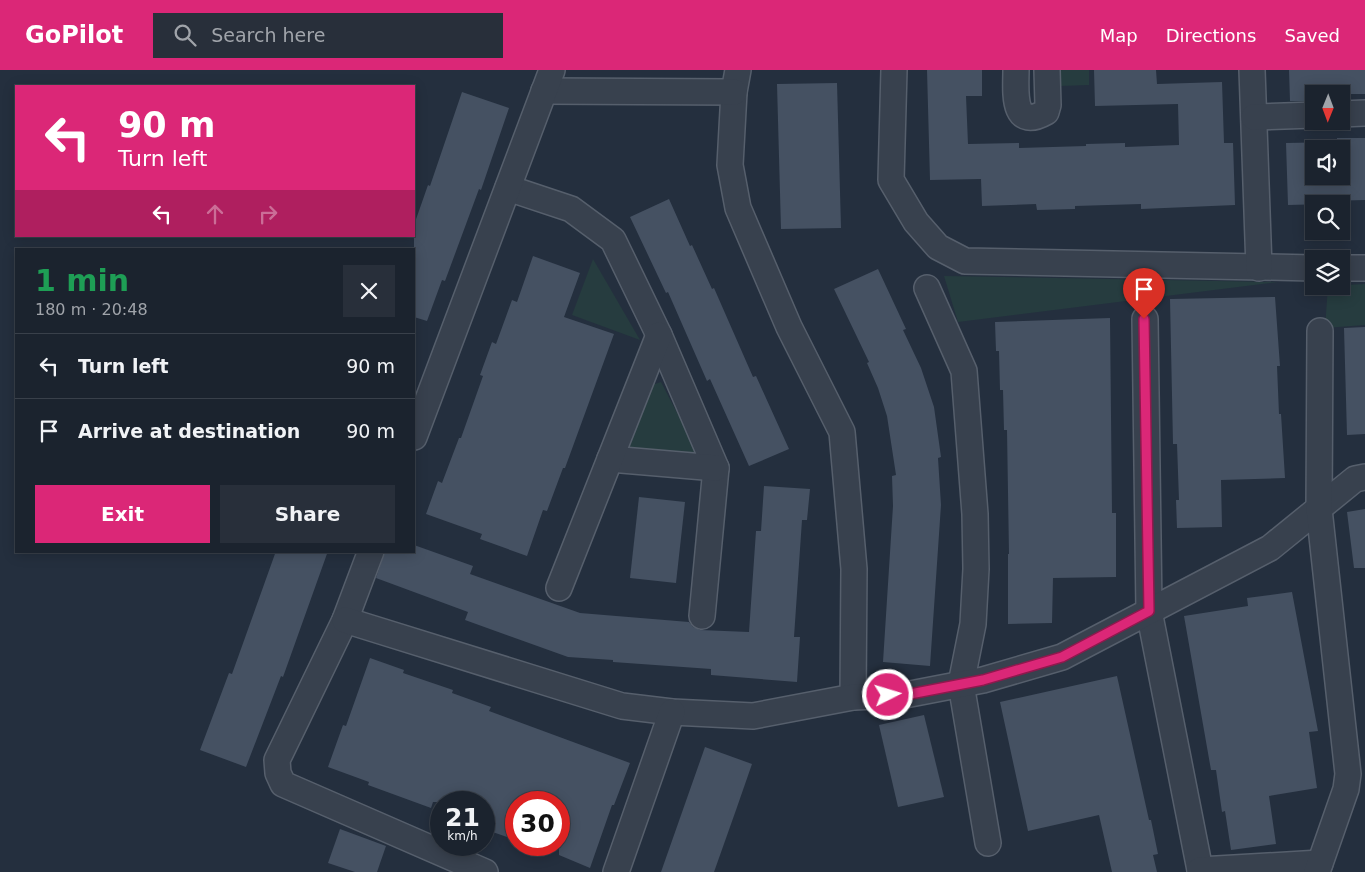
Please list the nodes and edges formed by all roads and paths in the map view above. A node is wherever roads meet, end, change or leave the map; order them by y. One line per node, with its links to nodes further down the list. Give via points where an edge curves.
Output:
1 (894, 70): 12 (street, via 890,180 916,222 938,247 965,261)
2 (1016, 70): 3 (street, via 1017,107 1026,116 1046,112)
3 (1047, 70)
4 (1252, 70): 10 (street)
5 (548, 80): 6 (street); 11 (street)
6 (736, 81): 31 (street, via 730,165 738,208 788,327 842,432 854,569)
7 (1365, 113): 8 (street)
8 (1350, 114)
9 (1305, 115): 10 (street)
10 (1254, 117): 12 (street)
11 (508, 188): 19 (street, via 571,209 613,240); 20 (street)
12 (1259, 268): 13 (street)
13 (1305, 268)
14 (1350, 268): 15 (street)
15 (1365, 268)
16 (927, 288): 30 (street, via 964,371 967,405 976,569 973,624)
17 (1144, 319): 27 (street)
18 (1320, 331): 24 (street)
19 (659, 335): 21 (street); 22 (street)
20 (415, 435)
21 (610, 459): 22 (street); 26 (street)
22 (716, 468): 28 (street)
23 (1365, 477): 24 (street, via 1355,479)
24 (1319, 509): 27 (street, via 1270,548); 34 (street, via 1348,774 1346,789)
25 (370, 553): 29 (street)
26 (559, 588)
27 (1149, 611): 30 (street, via 1062,657); 35 (street)
28 (702, 616)
29 (345, 620): 32 (street, via 622,706); 36 (street, via 277,760 283,784)
30 (961, 684): 31 (street, via 905,695); 33 (street)
31 (853, 697): 32 (street, via 753,716)
32 (672, 712): 37 (street)
33 (988, 843)
34 (1318, 868): 35 (street)
35 (1201, 871)
36 (485, 872)
37 (616, 872)

